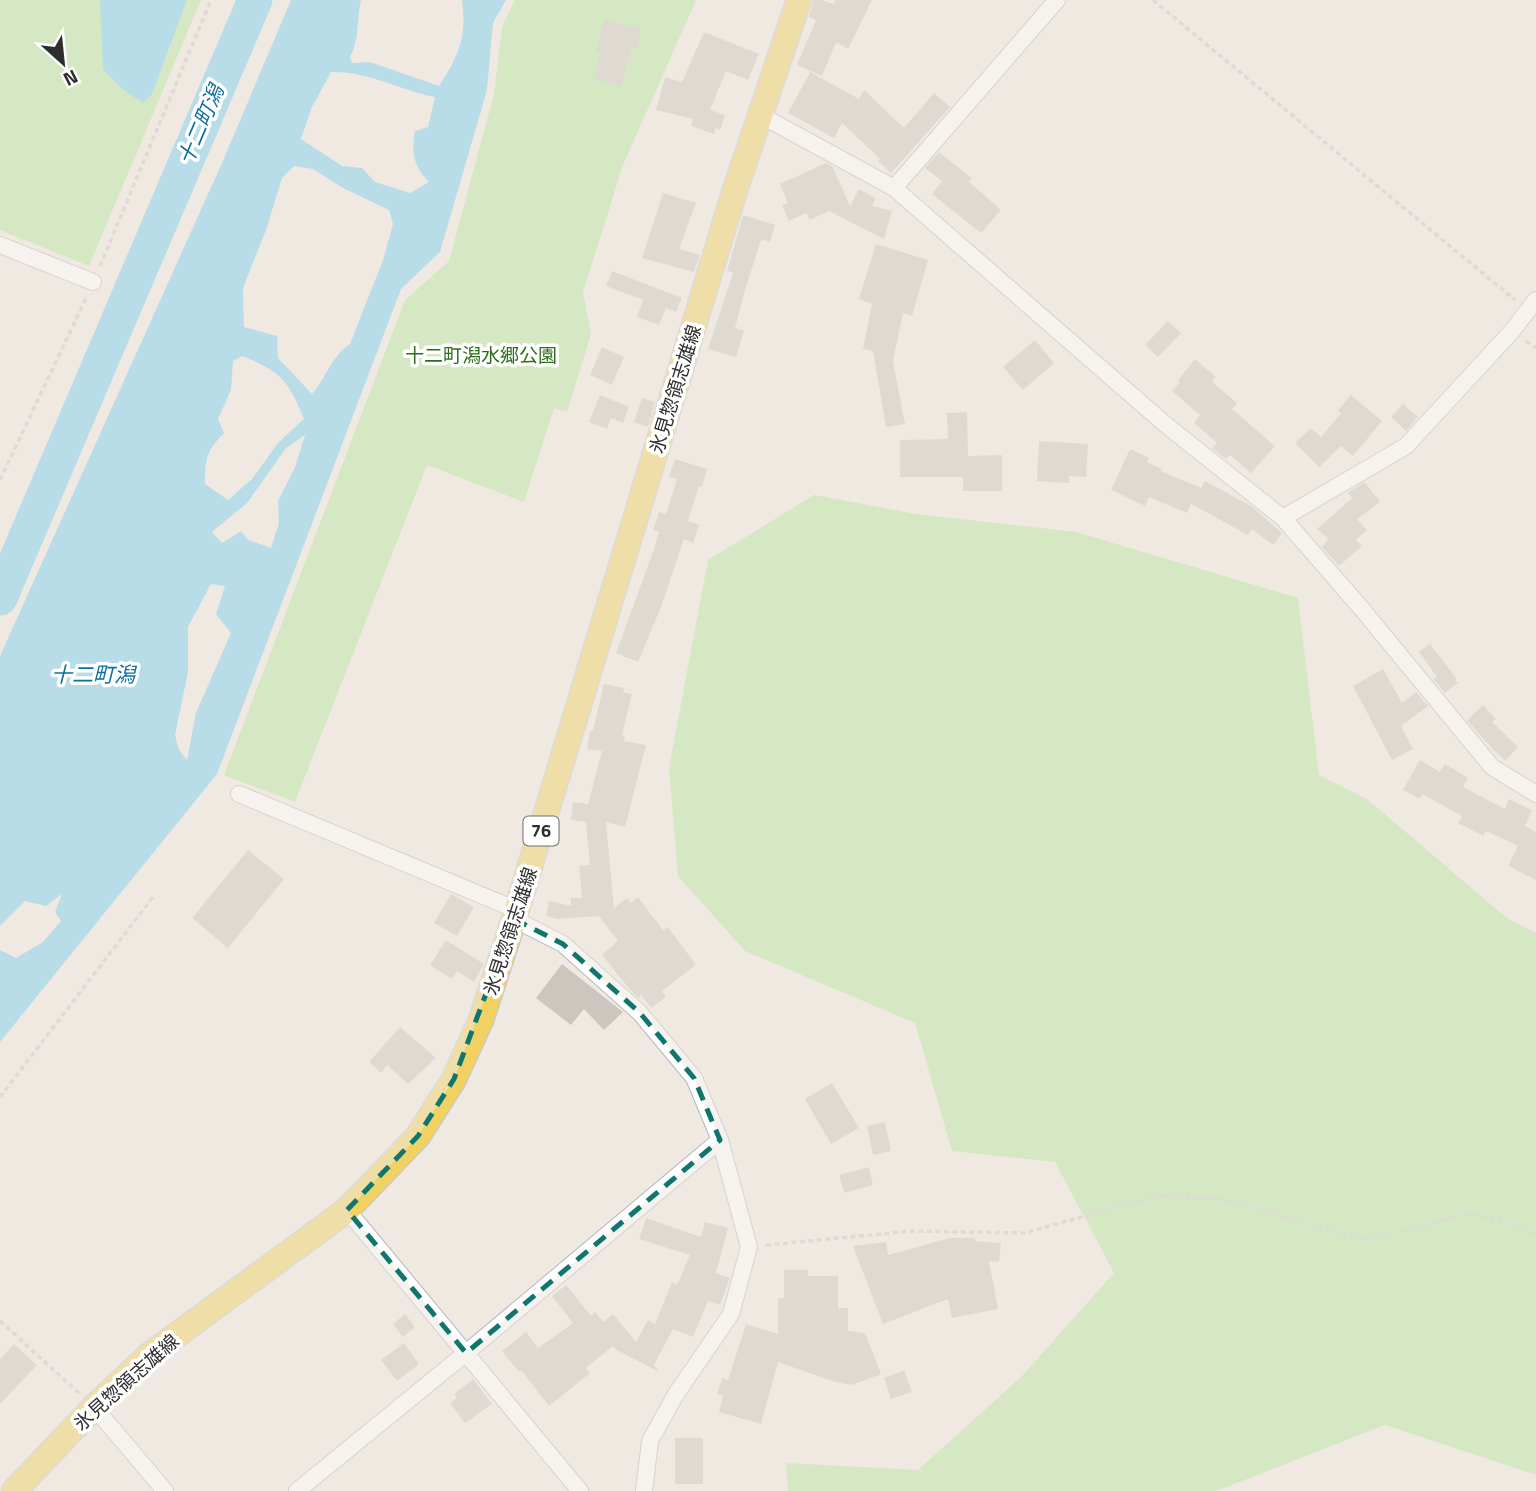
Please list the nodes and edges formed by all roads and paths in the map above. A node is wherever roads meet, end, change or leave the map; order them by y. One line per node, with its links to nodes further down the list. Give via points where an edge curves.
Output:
1 (211, 0): 8 (path)
2 (799, 0): 5 (main road, 氷見惣領志雄線 / 76)
3 (1057, 0): 6 (street)
4 (1153, 0): 9 (path)
5 (762, 116): 6 (street); 15 (main road, 氷見惣領志雄線 / 76, via 734,193)
6 (894, 188): 11 (street, via 1166,425)
7 (0, 245): 8 (street)
8 (93, 282): 10 (path)
9 (1532, 305): 11 (street, via 1406,446)
10 (0, 480)
11 (1283, 518): 13 (street, via 1492,767)
12 (239, 794): 15 (street)
13 (1536, 794)
14 (153, 897): 16 (path)
15 (516, 915): 17 (street, via 563,944 640,1013 694,1078); 18 (main road, 氷見惣領志雄線 / 76, via 481,1020 454,1079 418,1136)
16 (0, 1097)
17 (720, 1140): 20 (street); 22 (street)
18 (347, 1210): 22 (street); 23 (main road, 氷見惣領志雄線 / 76, via 148,1356)
19 (1536, 1236): 20 (path, via 1472,1213 1364,1240 1222,1199 1157,1196 1024,1233 912,1231)
20 (749, 1247): 28 (street, via 732,1314 676,1394 650,1441)
21 (0, 1321): 23 (path)
22 (466, 1353): 26 (street); 27 (street)
23 (94, 1407): 24 (main road, 氷見惣領志雄線 / 76); 25 (street)
24 (14, 1491)
25 (165, 1491)
26 (297, 1491)
27 (580, 1491)
28 (644, 1491)

